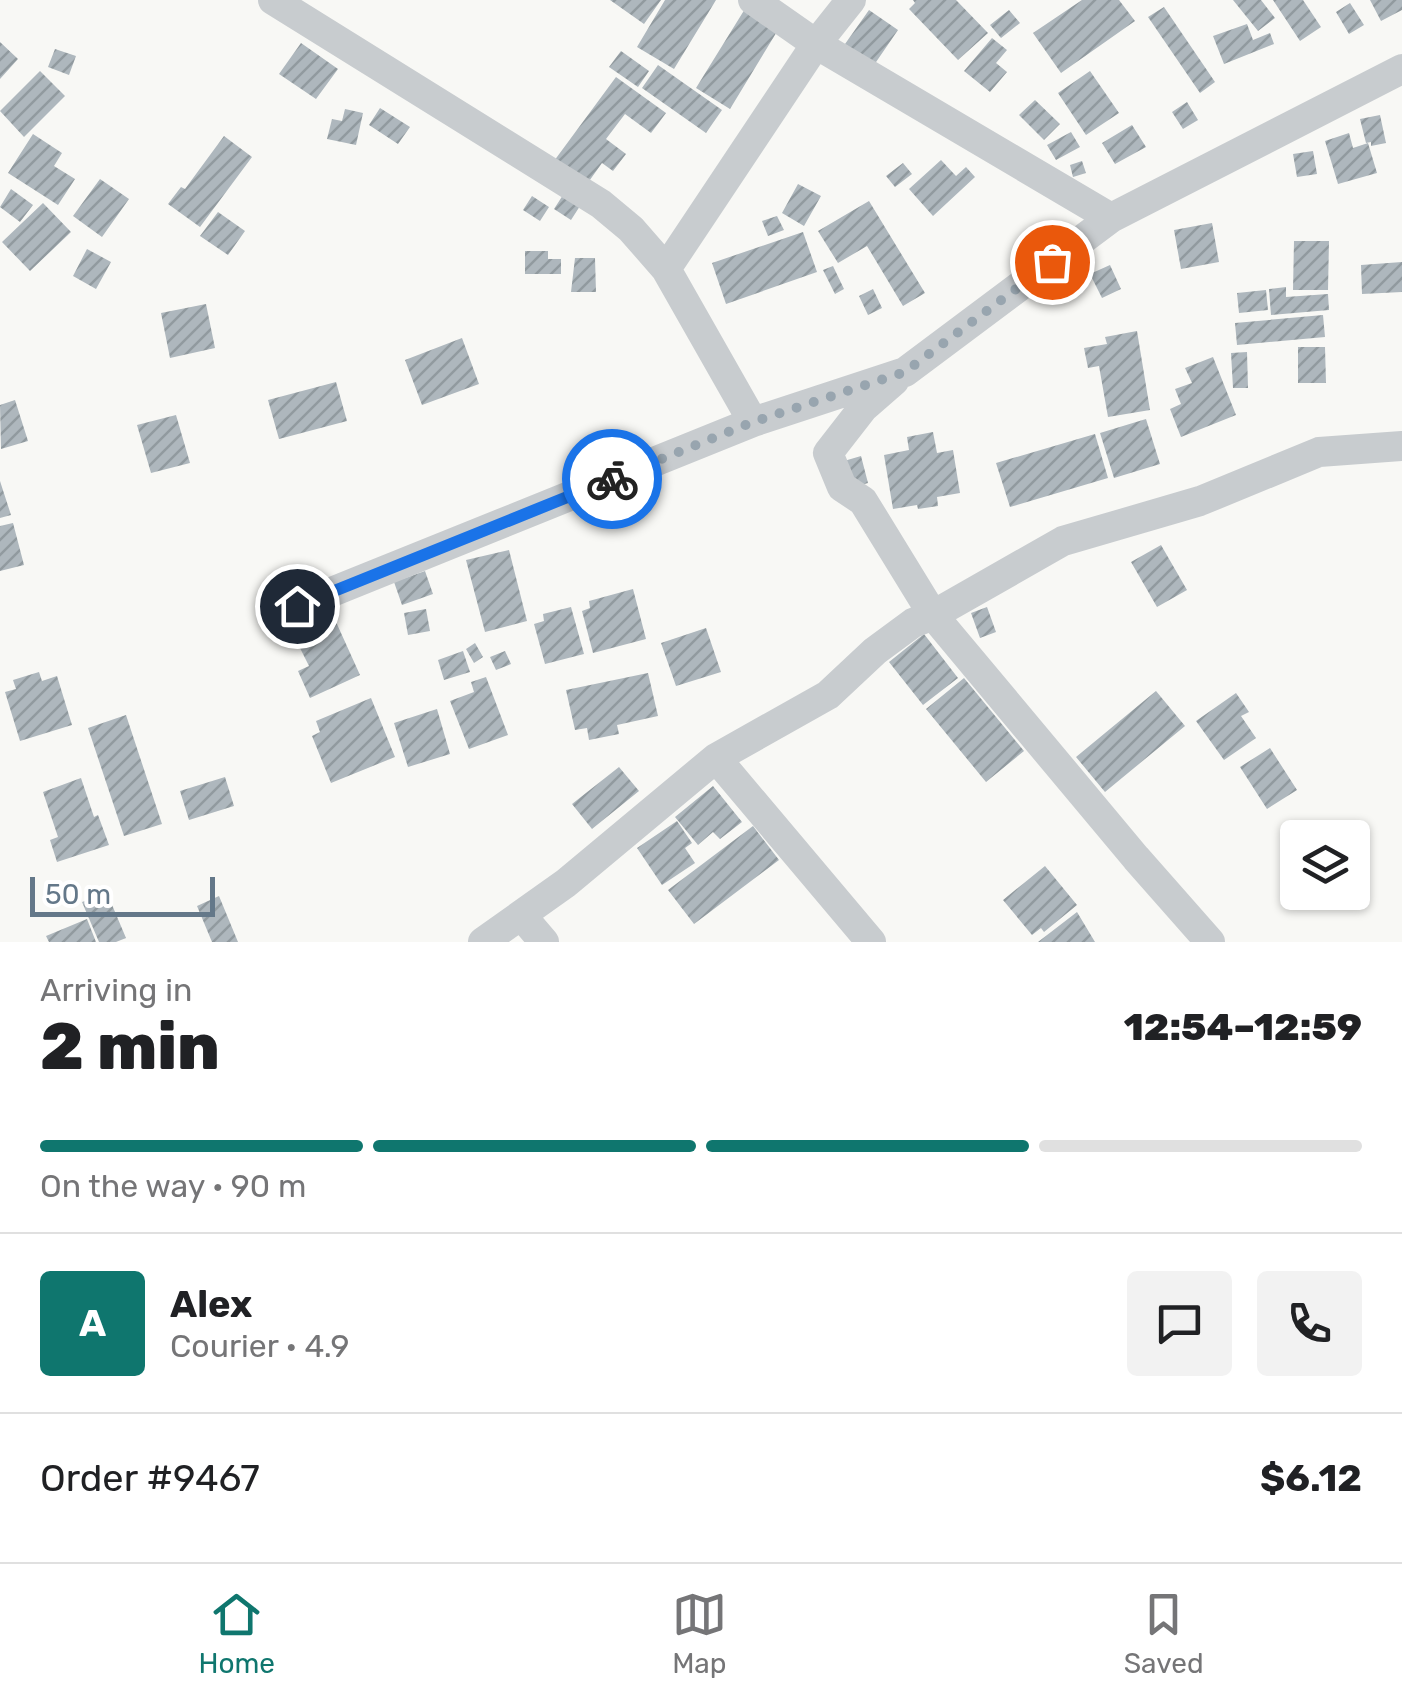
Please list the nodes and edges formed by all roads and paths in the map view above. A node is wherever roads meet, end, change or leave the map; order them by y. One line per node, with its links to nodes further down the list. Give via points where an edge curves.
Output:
1 (272, 0): 7 (street, via 601,204)
2 (753, 0): 4 (street)
3 (851, 0): 4 (street)
4 (816, 44): 6 (street); 7 (street)
5 (1402, 69): 6 (street)
6 (1111, 218): 8 (street)
7 (666, 268): 9 (street)
8 (905, 372): 9 (street); 12 (street, via 863,408 828,452 842,486 863,501)
9 (753, 422): 11 (street)
10 (1402, 446): 12 (street, via 1319,452 1200,500 1063,541)
11 (297, 606)
12 (933, 615): 13 (street, via 876,651 828,695); 18 (street)
13 (716, 758): 14 (street); 17 (street)
14 (521, 915): 15 (street); 16 (street)
15 (483, 942)
16 (544, 942)
17 (872, 942)
18 (1210, 942)

